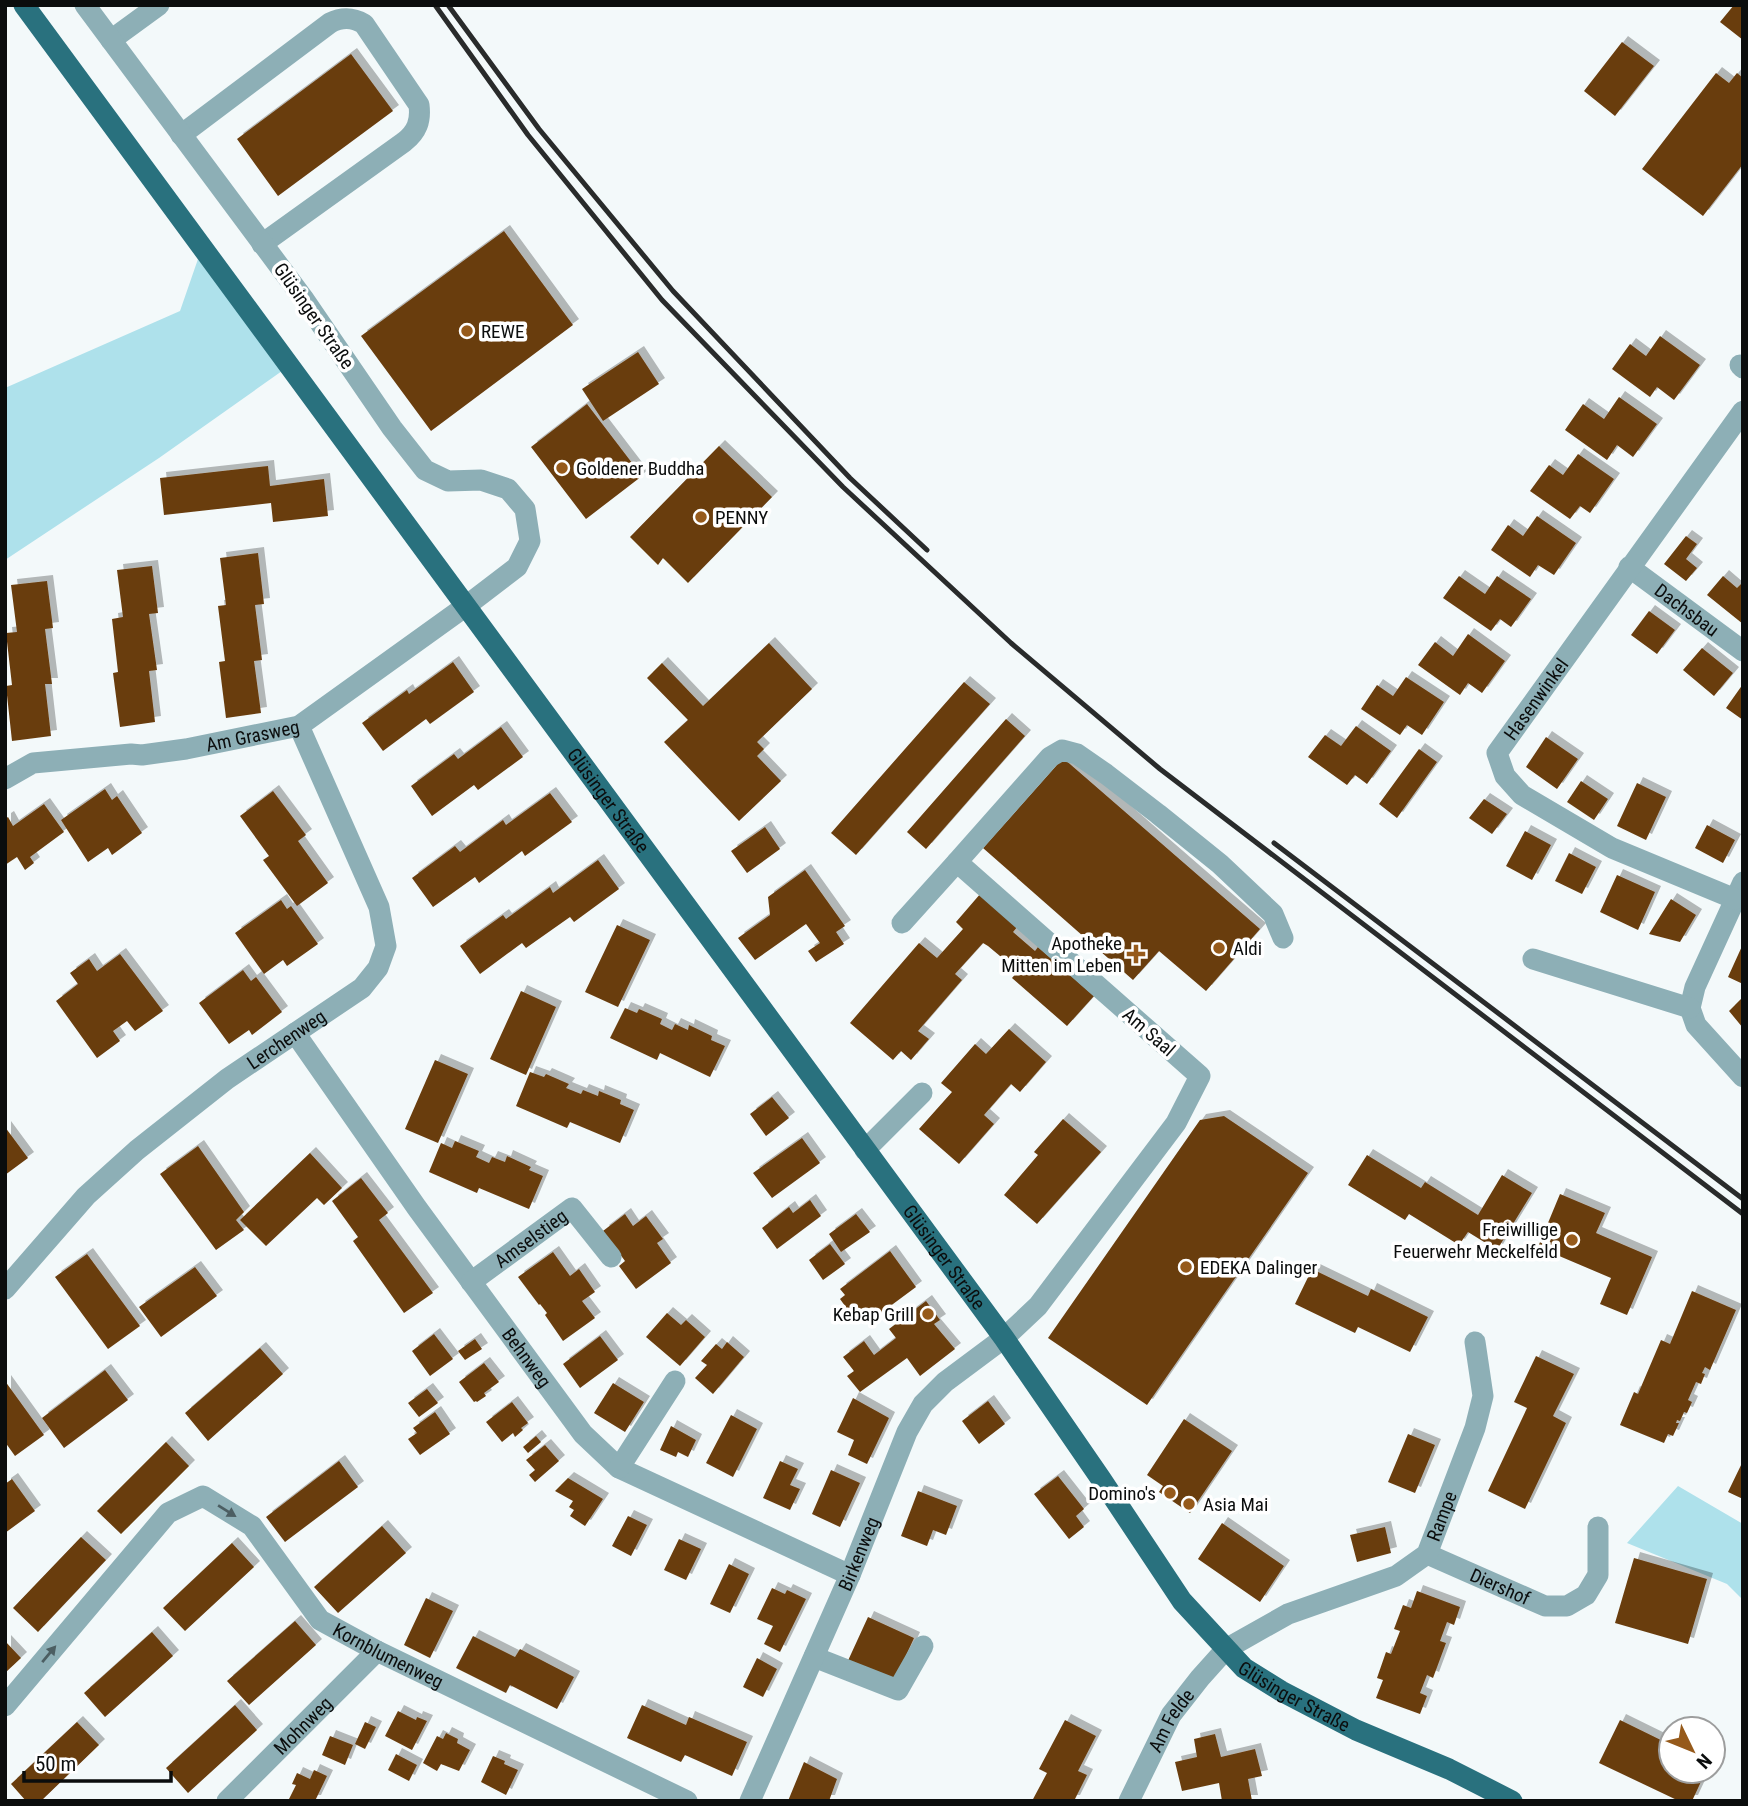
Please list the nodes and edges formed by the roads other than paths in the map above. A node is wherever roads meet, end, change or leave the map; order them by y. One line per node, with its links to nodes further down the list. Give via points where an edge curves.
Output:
1 (24, 5): 9 (main road, Glüsinger Straße)
2 (85, 5): 4 (street, Glüsinger Straße)
3 (159, 5): 4 (street)
4 (111, 40): 5 (street, Glüsinger Straße)
5 (181, 135): 6 (street, Glüsinger Straße); 6 (street, via 330,23 348,18 365,24 419,105 416,130)
6 (262, 244): 9 (street, Glüsinger Straße, via 425,470 448,481 481,480 508,489 525,509 530,541 517,567)
7 (1743, 411): 8 (street, Hasenwinkel)
8 (1629, 568): 10 (street, Dachsbau); 14 (street, Hasenwinkel, via 1497,752 1505,776 1522,795 1612,848)
9 (466, 607): 11 (street, Am Grasweg); 22 (main road, Glüsinger Straße)
10 (1743, 651)
11 (299, 726): 12 (street, Am Grasweg, via 142,755 33,764); 19 (street, Lerchenweg, via 379,907 386,946 362,988)
12 (5, 779)
13 (957, 862): 15 (street); 16 (street, via 1050,757 1062,750 1077,754 1220,864 1273,914); 26 (street, Am Saal, via 1200,1076 1176,1124 1038,1306)
14 (1739, 890): 18 (street)
15 (902, 923)
16 (1283, 938)
17 (1533, 959): 18 (street)
18 (1690, 1008): 20 (street, via 1696,1025)
19 (295, 1033): 24 (street, Behnweg); 25 (street, Lerchenweg, via 137,1150 86,1196)
20 (1743, 1077)
21 (922, 1093): 22 (street)
22 (866, 1150): 26 (main road, Glüsinger Straße)
23 (611, 1257): 24 (street, Amselstieg, via 572,1208)
24 (471, 1282): 29 (street, Behnweg, via 583,1434)
25 (5, 1289)
26 (1004, 1338): 32 (street, Birkenweg, via 923,1404 907,1432); 34 (main road, Glüsinger Straße, via 1182,1601)
27 (1475, 1342): 31 (street, Rampe, via 1483,1396)
28 (675, 1381): 29 (street)
29 (620, 1468): 32 (street, Behnweg)
30 (1598, 1527): 31 (street, Diershof, via 1598,1575 1586,1595 1567,1606 1545,1606)
31 (1427, 1554): 34 (street, Rampe, via 1396,1576 1287,1614)
32 (850, 1575): 36 (street, Birkenweg)
33 (923, 1646): 36 (street, via 898,1690)
34 (1226, 1649): 41 (street, Am Felde, via 1171,1715); 42 (main road, Glüsinger Straße, via 1244,1668 1281,1691)
35 (377, 1651): 37 (street, Kornblumenweg, one-way to 35, via 168,1513 203,1496 252,1526 320,1620); 38 (street, Mohnweg); 39 (street, Kornblumenweg)
36 (814, 1657): 40 (street, Birkenweg)
37 (5, 1706)
38 (227, 1801)
39 (687, 1801)
40 (750, 1801)
41 (1129, 1801)
42 (1512, 1801)

